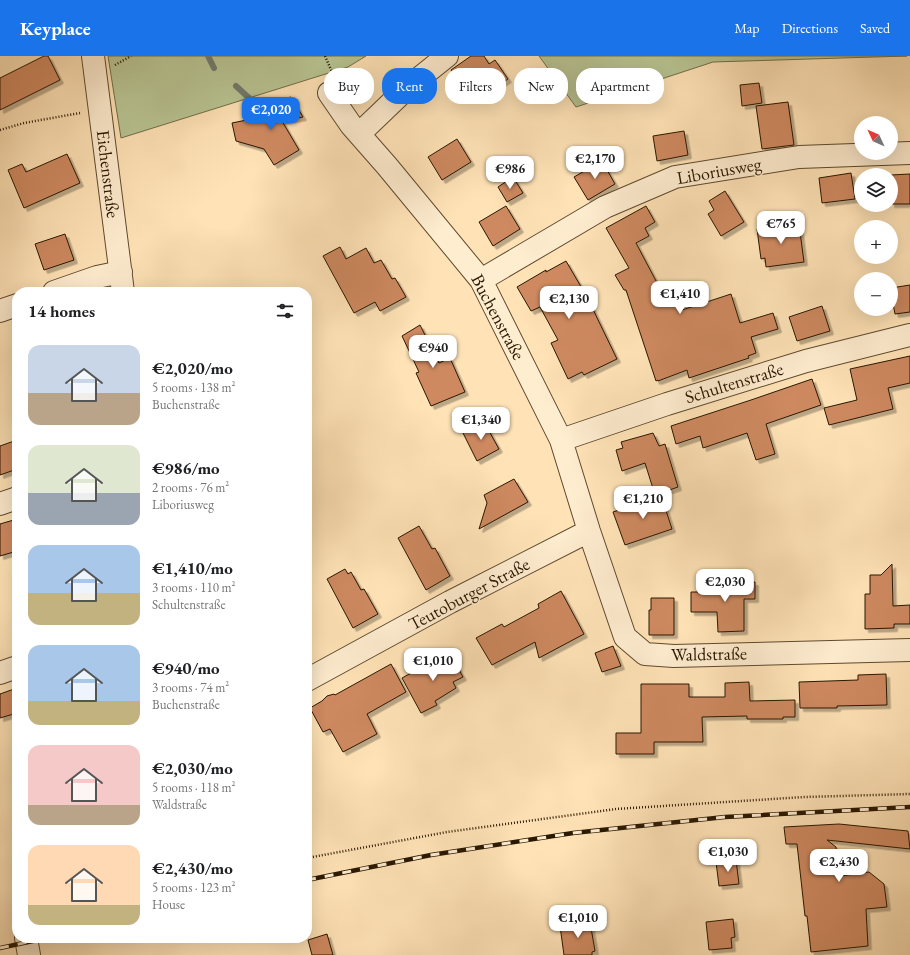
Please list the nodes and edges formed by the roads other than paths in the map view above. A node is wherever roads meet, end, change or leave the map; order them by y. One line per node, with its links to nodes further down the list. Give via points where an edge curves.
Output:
1 (93, 56): 7 (street, Eichenstraße)
2 (447, 56): 4 (street, via 407,88)
3 (337, 104): 4 (street, Buchenstraße)
4 (359, 134): 6 (street, Buchenstraße)
5 (910, 153): 6 (street, Liboriusweg, via 799,157 676,177 605,207)
6 (481, 280): 12 (street, Buchenstraße)
7 (122, 282): 8 (street, via 97,277)
8 (68, 287)
9 (12, 306): 10 (street)
10 (0, 310)
11 (910, 335): 12 (street, Schultenstraße, via 806,361)
12 (562, 440): 15 (street, Buchenstraße)
13 (12, 500): 14 (street)
14 (0, 504)
15 (589, 531): 16 (street, Waldstraße, via 625,637 645,654 674,656); 19 (street, Teutoburger Straße, via 450,602)
16 (910, 650)
17 (12, 669): 18 (street)
18 (0, 673)
19 (312, 677)
20 (27, 943): 21 (street)
21 (29, 955)

